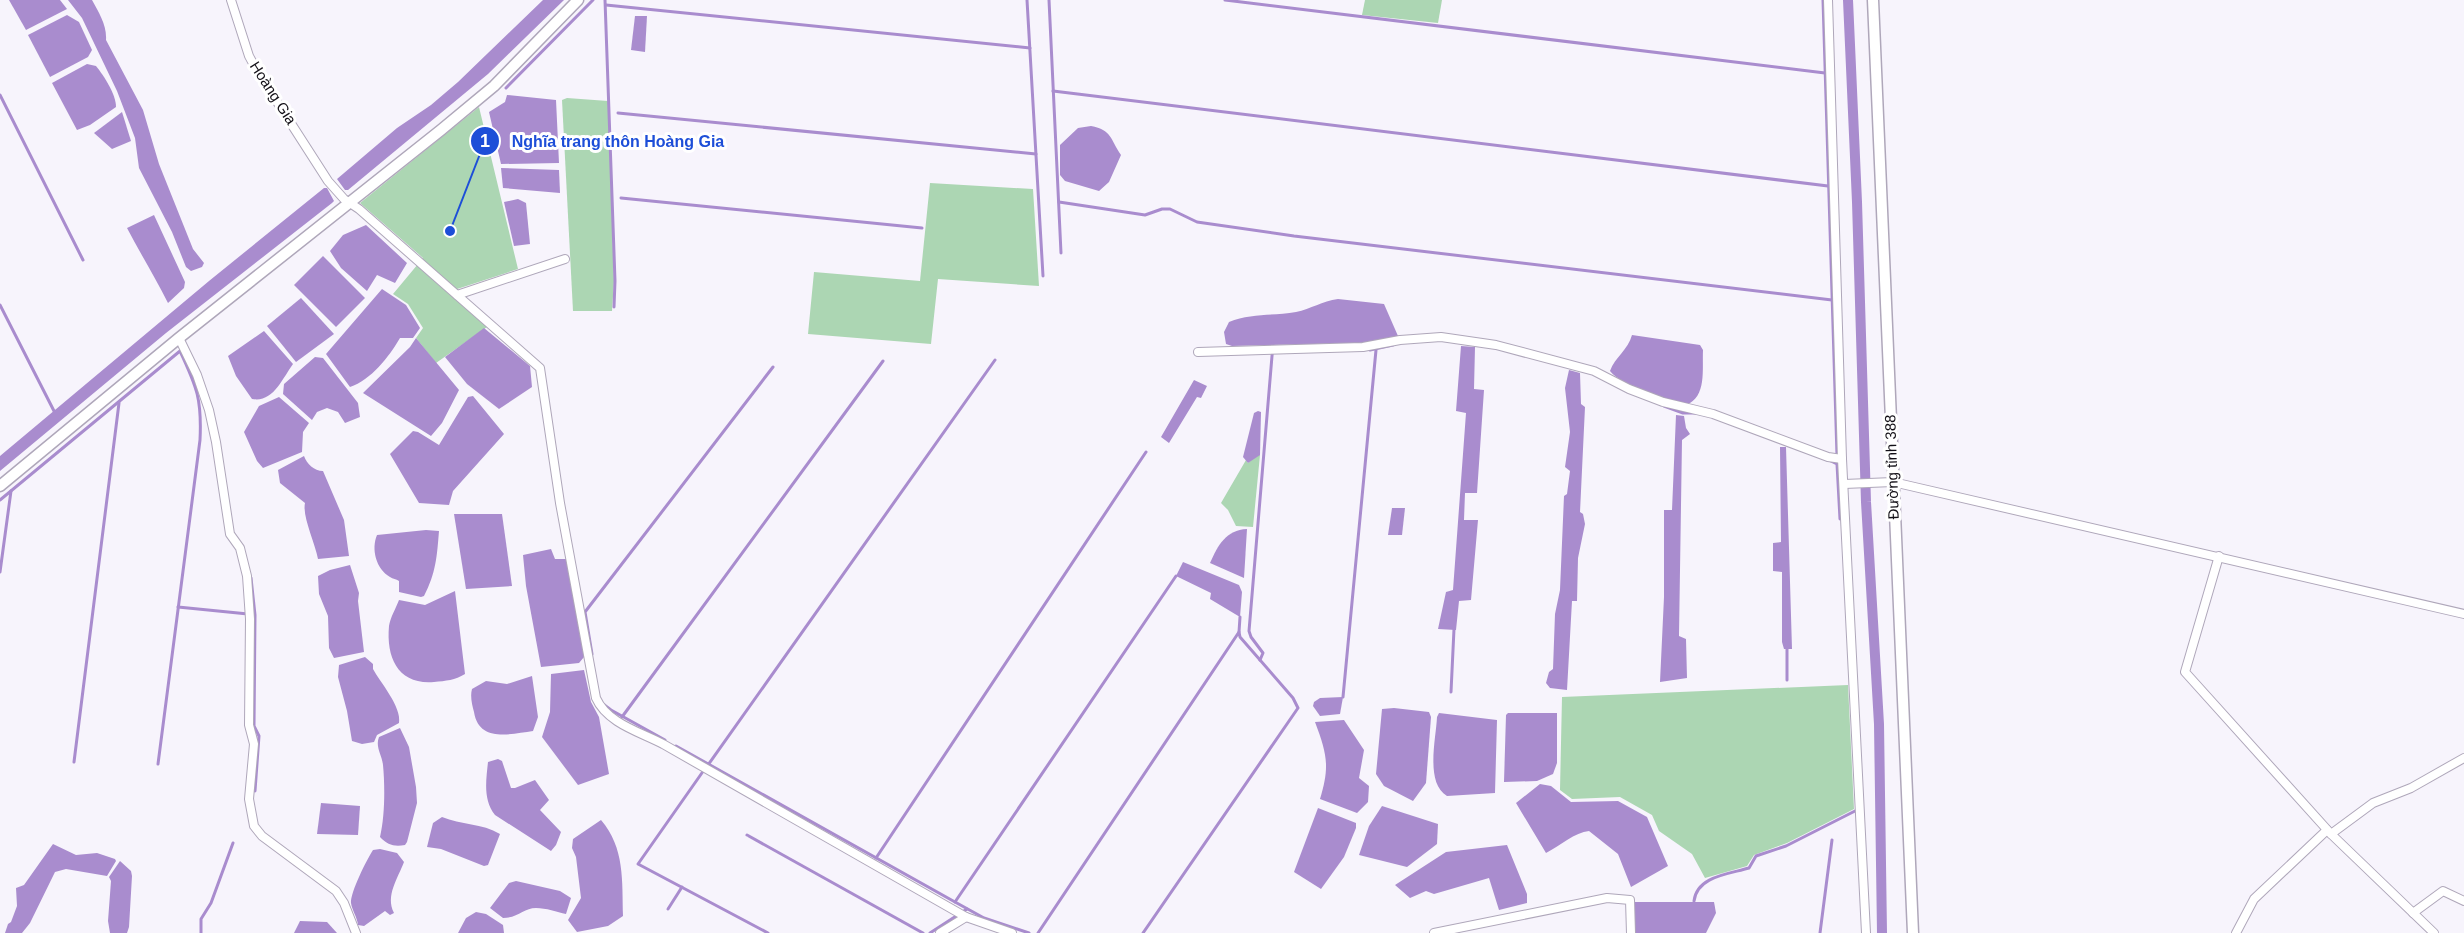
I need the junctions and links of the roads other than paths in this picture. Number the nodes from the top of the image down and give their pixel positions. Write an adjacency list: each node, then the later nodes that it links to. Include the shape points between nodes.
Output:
1 (231, 0): 5 (street, Hoàng Gia, via 256,69 328,180)
2 (578, 0): 5 (main road, via 494,86)
3 (1828, 0): 10 (street)
4 (1873, 0): 11 (main road, Đường tỉnh 388)
5 (347, 201): 7 (street, Hoàng Gia); 8 (main road)
6 (565, 259): 7 (street)
7 (457, 295): 20 (street, Hoàng Gia, via 540,368 560,503 601,709)
8 (179, 338): 13 (main road); 22 (street, via 208,410 230,534 240,548 247,576 249,725 254,744 251,817 262,836 336,891)
9 (1198, 352): 10 (street, via 1363,347 1441,337 1469,340 1594,371 1673,406 1713,414)
10 (1842, 459): 12 (street)
11 (1890, 482): 12 (street); 14 (street); 28 (main road, Đường tỉnh 388)
12 (1846, 484): 27 (street)
13 (0, 486)
14 (2219, 556): 15 (street); 17 (street, via 2186,672)
15 (2464, 614)
16 (2464, 758): 17 (street, via 2411,788 2373,803)
17 (2329, 832): 19 (street); 29 (street, via 2254,899)
18 (2464, 901): 19 (street, via 2443,891)
19 (2413, 914): 21 (street)
20 (966, 916): 23 (street); 24 (street)
21 (2431, 932)
22 (356, 933)
23 (940, 933)
24 (1012, 933)
25 (1434, 933): 26 (street, via 1607,898 1629,900)
26 (1631, 933)
27 (1866, 933)
28 (1913, 933)
29 (2236, 933)

